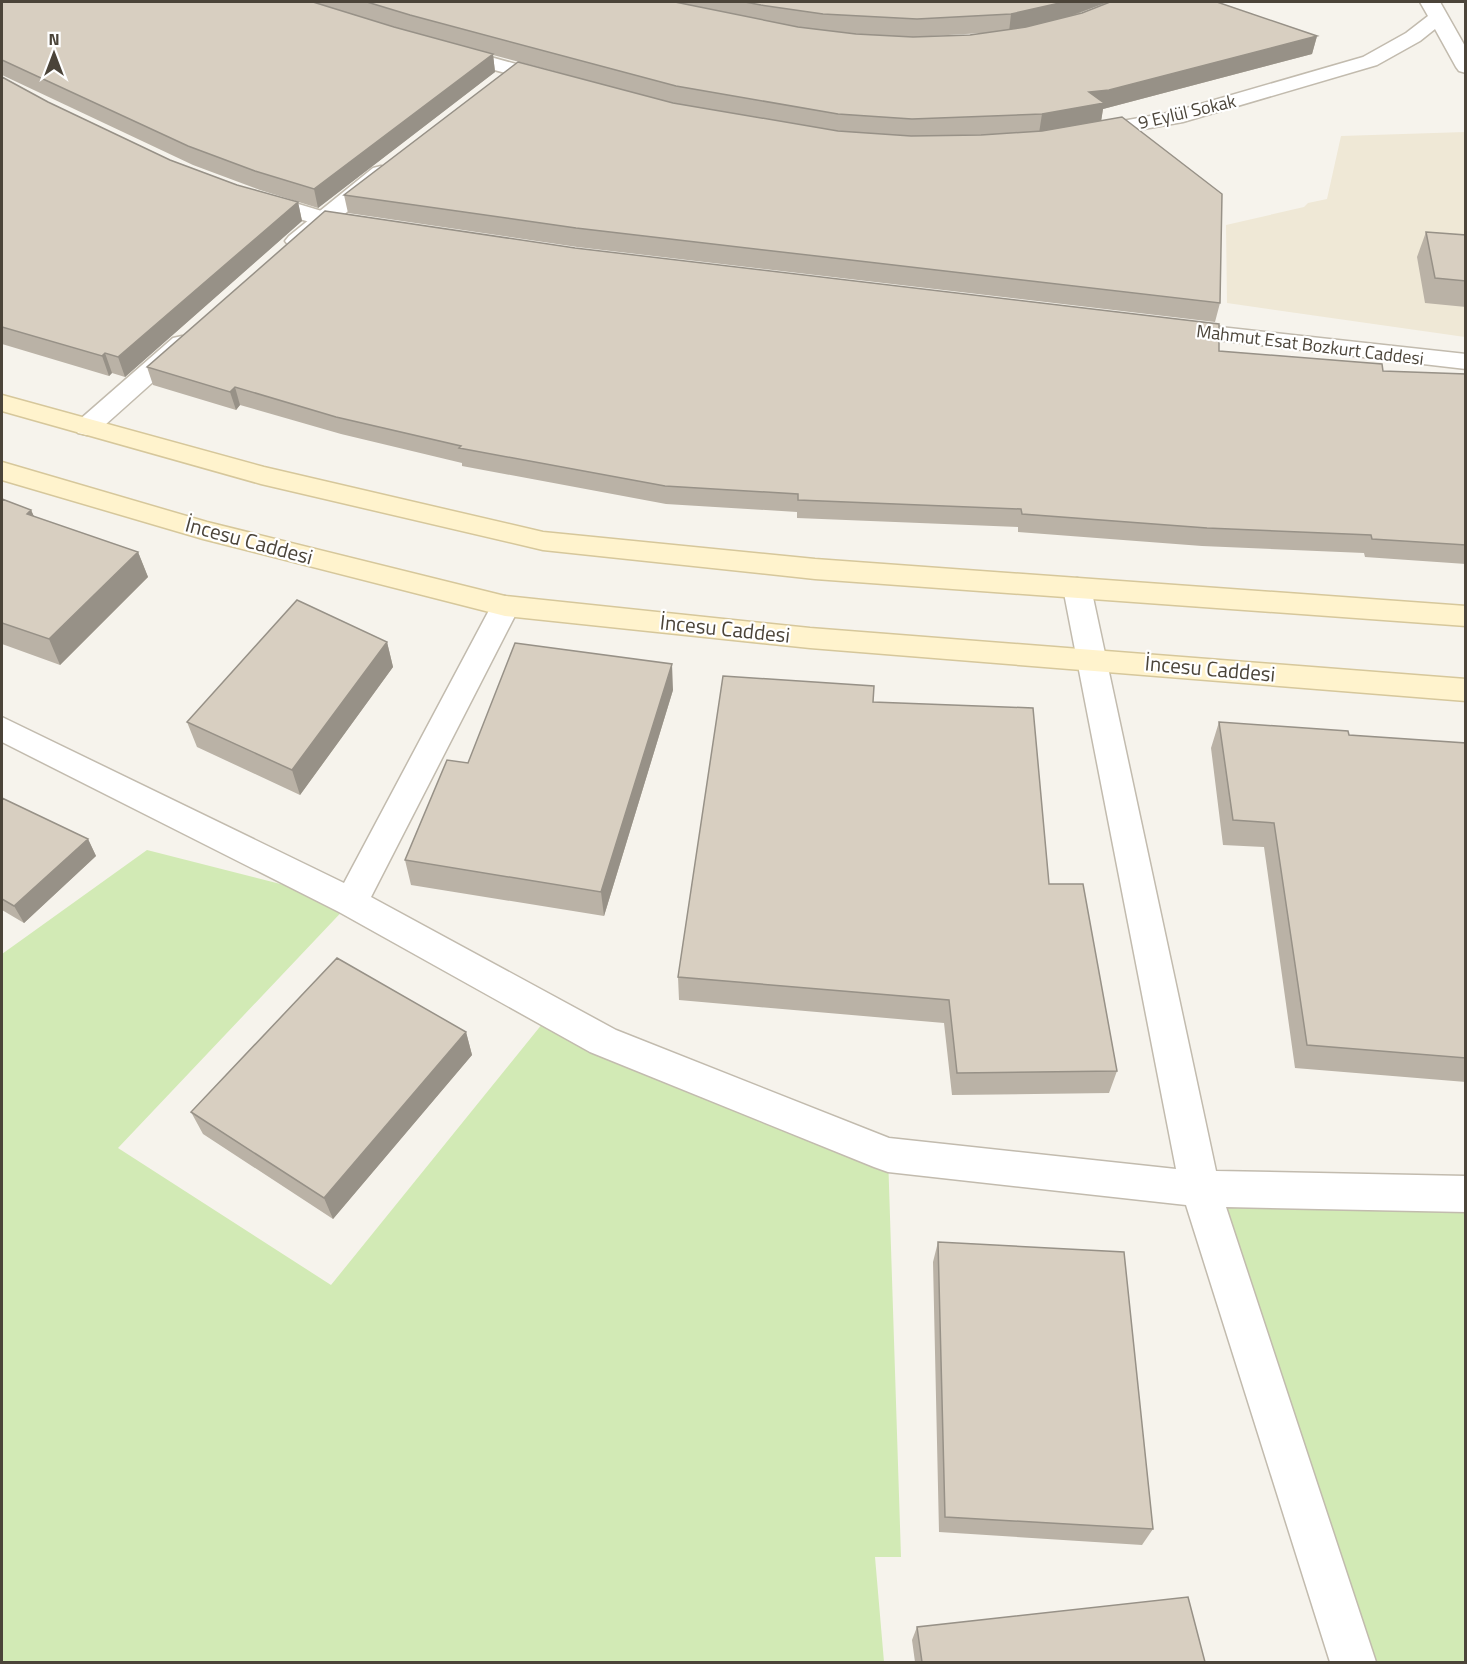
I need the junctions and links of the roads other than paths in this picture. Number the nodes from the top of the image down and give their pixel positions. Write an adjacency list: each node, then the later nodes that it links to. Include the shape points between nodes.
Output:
1 (1435, 9): 3 (street); 7 (street, 9 Eylül Sokak, via 1413,37 1370,61 1176,118)
2 (427, 45): 4 (street)
3 (1466, 67)
4 (514, 70): 5 (street); 6 (street)
5 (496, 84)
6 (568, 85)
7 (1073, 135)
8 (396, 162): 10 (street)
9 (229, 189): 10 (street)
10 (323, 218): 11 (street); 12 (street)
11 (381, 226)
12 (280, 256)
13 (201, 326): 17 (street)
14 (1154, 327): 15 (street, Mahmut Esat Bozkurt Caddesi)
15 (1466, 363)
16 (2, 403): 17 (main road)
17 (87, 427): 19 (main road, via 261,475 543,541 815,569)
18 (2, 471): 20 (main road, İncesu Caddesi, via 203,530)
19 (1077, 588): 21 (main road); 22 (street)
20 (505, 606): 22 (main road, İncesu Caddesi, via 810,638); 25 (street)
21 (1466, 616)
22 (1090, 659): 23 (main road, İncesu Caddesi); 26 (street)
23 (1466, 690)
24 (2, 729): 25 (street)
25 (351, 902): 26 (street, via 603,1041 888,1155)
26 (1200, 1189): 27 (street); 28 (street)
27 (1466, 1194)
28 (1353, 1662)

